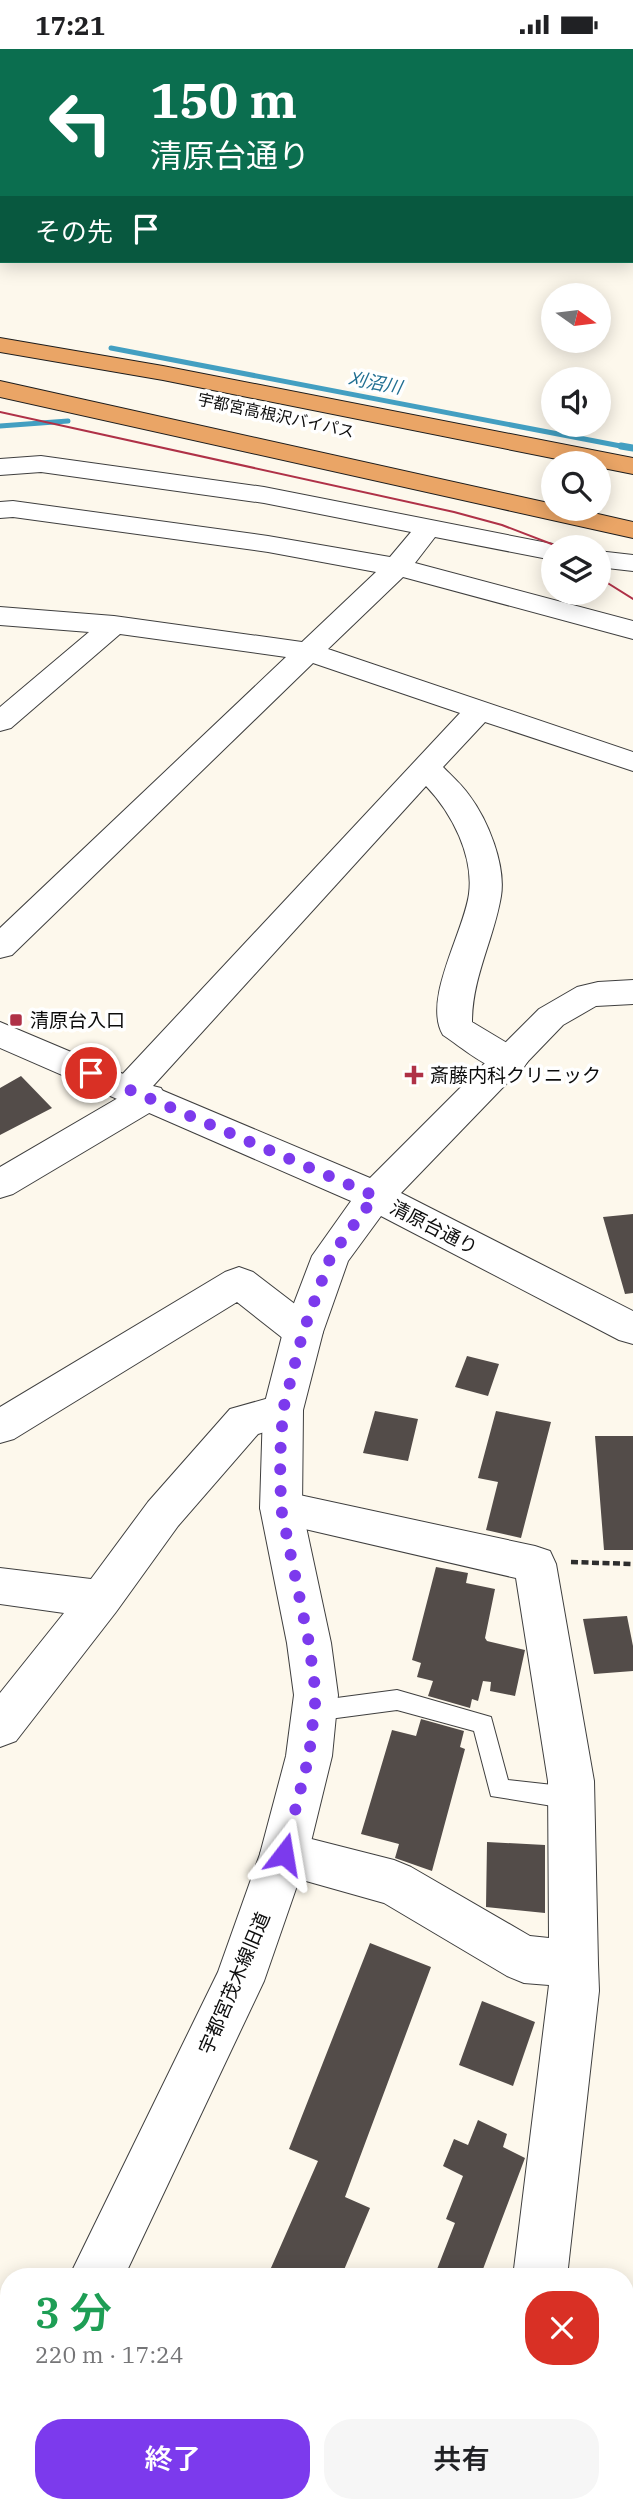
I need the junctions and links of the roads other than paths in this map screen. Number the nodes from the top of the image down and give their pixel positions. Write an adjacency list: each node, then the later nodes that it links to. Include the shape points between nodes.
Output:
1 (0, 345): 6 (highway)
2 (0, 357): 9 (highway, 宇都宮高根沢バイパス)
3 (0, 374): 11 (highway, 宇都宮高根沢バイパス)
4 (0, 389): 18 (highway)
5 (0, 442): 8 (street, via 92,448 102,453)
6 (633, 465)
7 (0, 467): 8 (street, via 41,464)
8 (97, 471): 13 (street)
9 (541, 471)
10 (611, 486): 12 (highway)
11 (541, 488)
12 (633, 490)
13 (264, 495): 17 (street); 19 (street)
14 (611, 503): 15 (highway)
15 (633, 507)
16 (0, 510): 19 (street)
17 (429, 527): 20 (street); 23 (street)
18 (633, 530)
19 (268, 544): 23 (street)
20 (541, 550)
21 (611, 560): 22 (street)
22 (633, 563)
23 (397, 567): 26 (street); 27 (street)
24 (0, 616): 25 (street)
25 (114, 625): 27 (street); 29 (street)
26 (633, 630)
27 (309, 652): 28 (street); 32 (street)
28 (480, 709): 30 (street); 31 (street)
29 (0, 722)
30 (633, 762)
31 (427, 768): 35 (street, via 457,800 475,837 485,873 485,895 454,998 455,1027); 36 (street)
32 (0, 947)
33 (633, 992): 35 (street, 宇都宮茂木線旧道, via 597,992 577,998 551,1017)
34 (0, 1034): 36 (street, 清原台通り)
35 (510, 1061): 38 (street, 宇都宮茂木線旧道)
36 (139, 1093): 37 (street); 38 (street, 清原台通り)
37 (0, 1184)
38 (375, 1196): 39 (street, 清原台通り); 40 (street, 宇都宮茂木線旧道, via 331,1256)
39 (633, 1329)
40 (303, 1332): 41 (street, 宇都宮茂木線旧道); 42 (street, via 239,1282)
41 (283, 1410): 43 (street, 宇都宮茂木線旧道); 45 (street, via 244,1421 163,1514)
42 (0, 1427)
43 (281, 1508): 46 (street, 宇都宮茂木線旧道, via 309,1643); 48 (street, via 536,1564)
44 (0, 1586): 45 (street)
45 (101, 1599): 47 (street)
46 (314, 1711): 48 (lane, via 397,1700 484,1724 499,1789); 49 (street, 宇都宮茂木線旧道, via 309,1756)
47 (0, 1727)
48 (571, 1798): 50 (street)
49 (284, 1854): 50 (street, via 394,1883 524,1959); 51 (street, 宇都宮茂木線旧道, via 239,1981)
50 (574, 1963): 52 (street)
51 (100, 2268)
52 (541, 2268)

